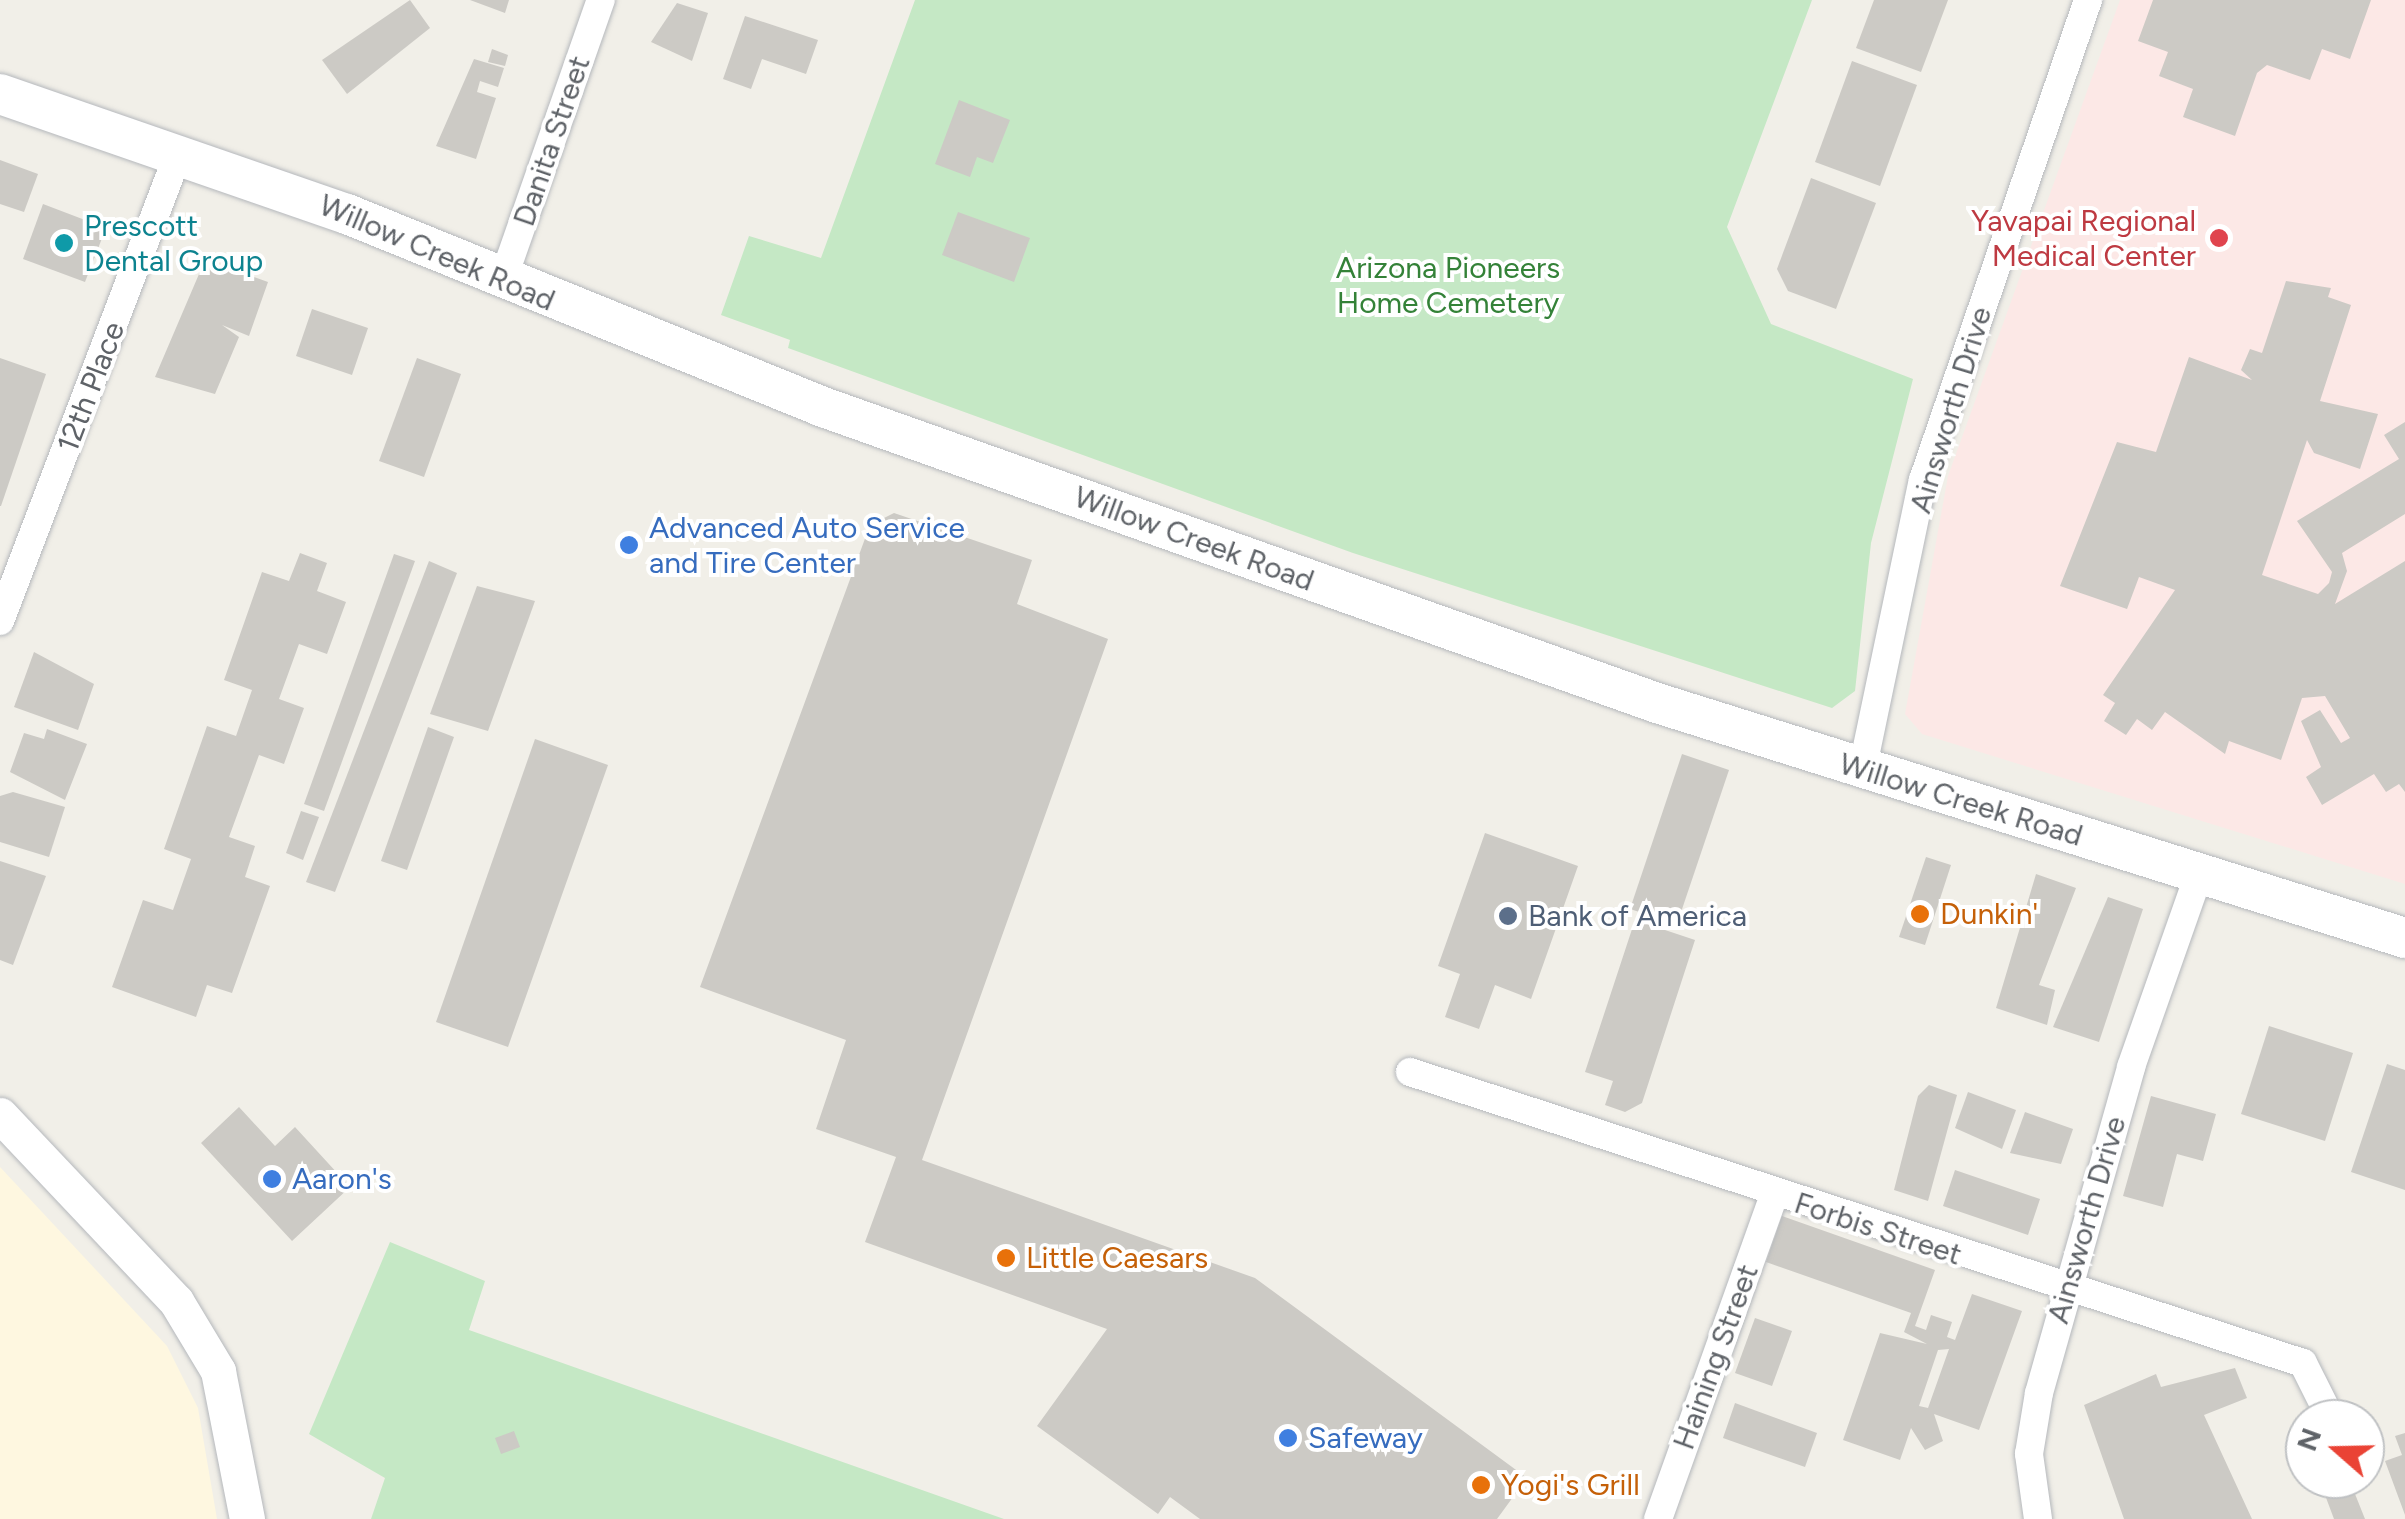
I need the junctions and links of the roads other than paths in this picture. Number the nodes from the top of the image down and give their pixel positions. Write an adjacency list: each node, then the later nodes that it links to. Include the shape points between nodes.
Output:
1 (601, 0): 5 (street, Danita Street)
2 (2088, 0): 7 (street, Ainsworth Drive, via 1923,480)
3 (0, 94): 4 (main road, Willow Creek Road)
4 (178, 152): 5 (main road, Willow Creek Road); 6 (street, 12th Place)
5 (502, 282): 7 (main road, Willow Creek Road, via 823,408)
6 (0, 621)
7 (1862, 771): 8 (main road, Willow Creek Road)
8 (2200, 870): 9 (main road, Willow Creek Road); 13 (street, Ainsworth Drive)
9 (2405, 938)
10 (1410, 1072): 12 (street, Forbis Street)
11 (0, 1115): 15 (street, via 176,1302 218,1371)
12 (1774, 1195): 13 (street, Forbis Street); 16 (street, Haining Street)
13 (2067, 1291): 14 (street, Forbis Street, via 2303,1363); 17 (street, Ainsworth Drive, via 2029,1454)
14 (2321, 1399)
15 (247, 1519)
16 (1658, 1519)
17 (2038, 1519)

